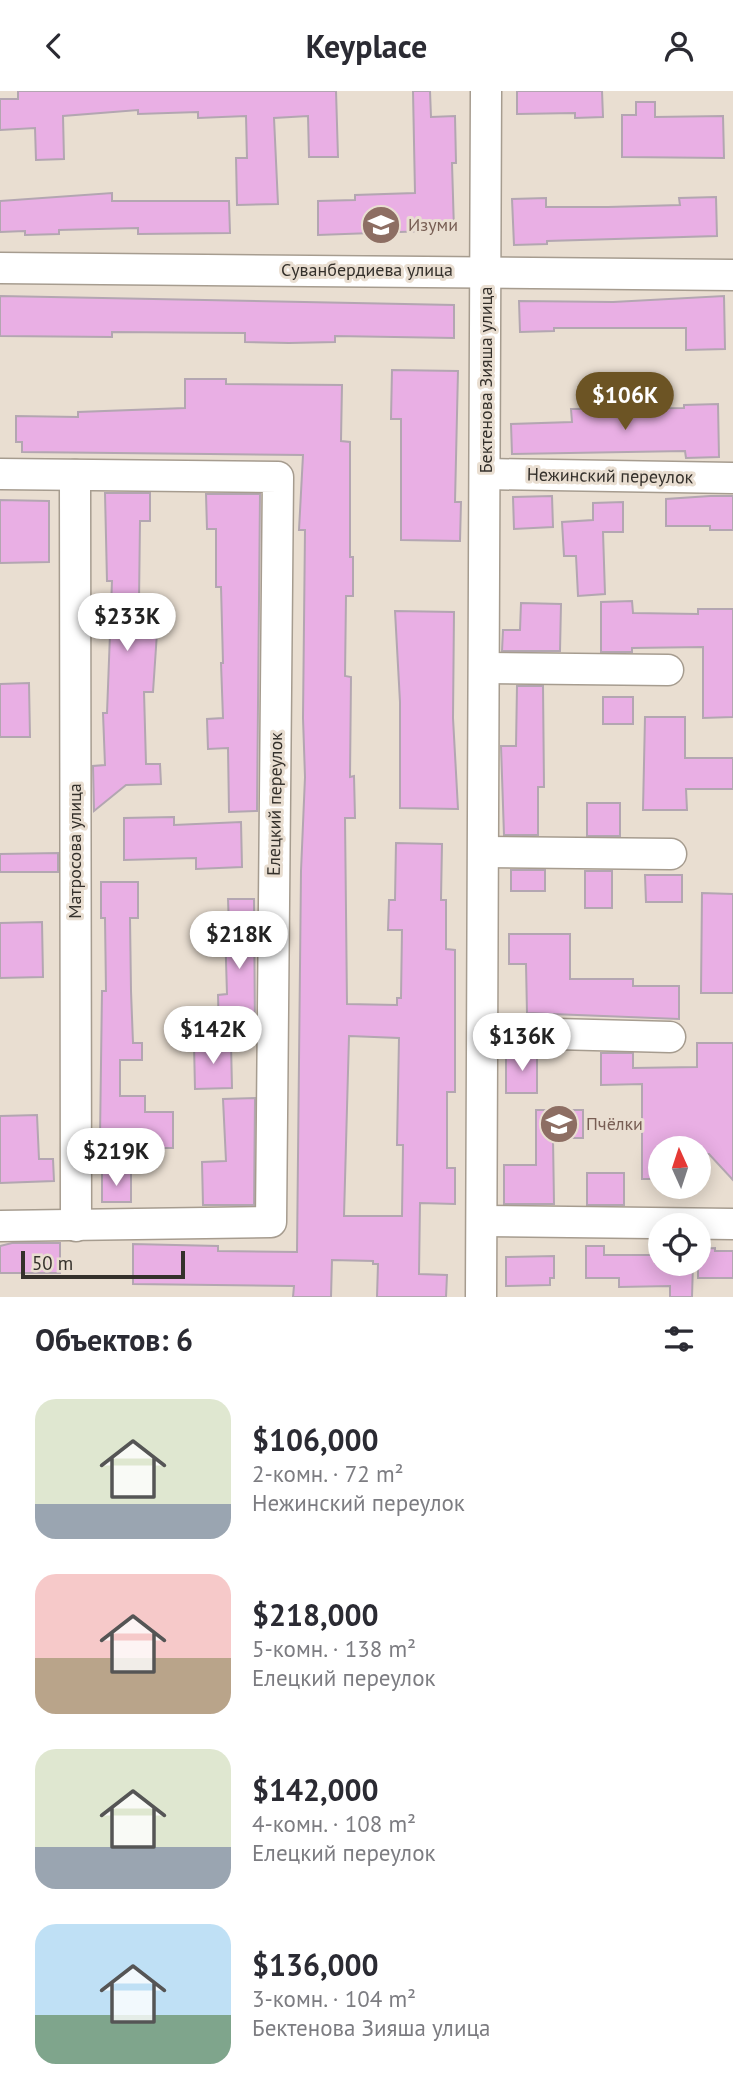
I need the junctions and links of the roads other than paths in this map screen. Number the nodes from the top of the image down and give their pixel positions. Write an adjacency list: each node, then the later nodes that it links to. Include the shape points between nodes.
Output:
1 (486, 91): 3 (street, Бектенова Зияша улица)
2 (0, 268): 3 (street, Суванбердиева улица)
3 (486, 271): 4 (street, Суванбердиева улица); 6 (street, Бектенова Зияша улица)
4 (733, 275)
5 (0, 474): 7 (street, Елецкий переулок)
6 (486, 474): 8 (street, Нежинский переулок); 9 (street, Бектенова Зияша улица)
7 (75, 475): 18 (street, Матросова улица); 18 (street, Елецкий переулок, via 278,477 271,1222)
8 (733, 478)
9 (485, 668): 10 (street); 11 (street, Бектенова Зияша улица)
10 (668, 670)
11 (484, 852): 12 (street); 13 (street, Бектенова Зияша улица)
12 (671, 854)
13 (483, 1031): 14 (street); 15 (street, Бектенова Зияша улица)
14 (670, 1037)
15 (482, 1221): 16 (street); 19 (street, Бектенова Зияша улица)
16 (733, 1224)
17 (0, 1226): 18 (street, Елецкий переулок)
18 (76, 1226)
19 (481, 1297)

